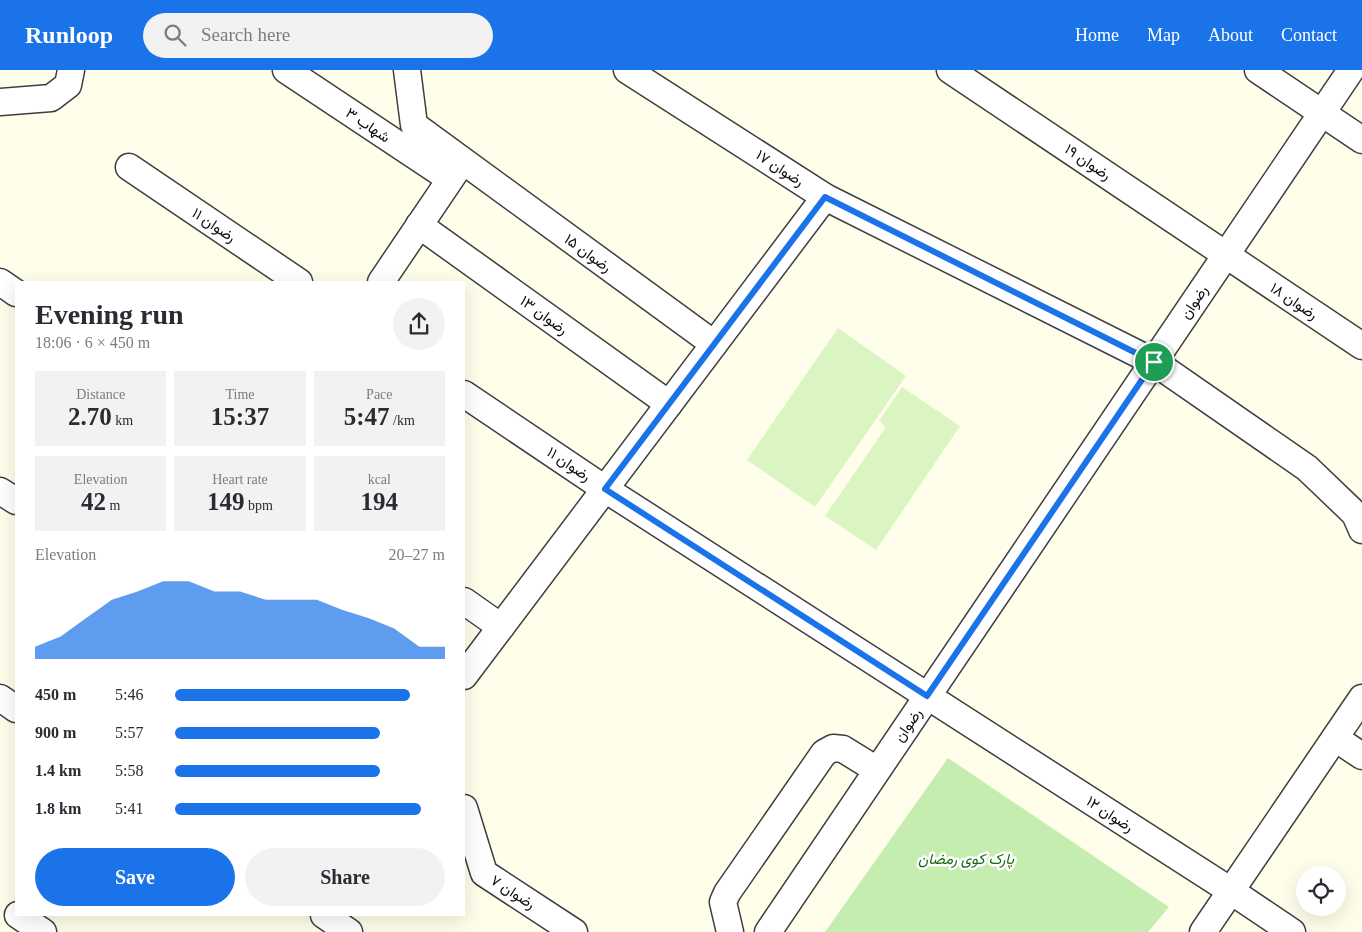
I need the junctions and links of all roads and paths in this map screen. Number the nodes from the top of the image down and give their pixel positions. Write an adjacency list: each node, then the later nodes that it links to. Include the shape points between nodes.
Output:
1 (286, 70): 12 (street, شهاب ۳)
2 (407, 70): 12 (street, via 414,125)
3 (626, 70): 13 (street, رضوان ۱۷)
4 (950, 70): 15 (street, رضوان ۱۹)
5 (1258, 70): 9 (street)
6 (1351, 70): 9 (street, رضوان)
7 (69, 78): 8 (street, via 51,98)
8 (0, 102)
9 (1322, 113): 10 (street); 15 (street, رضوان)
10 (1362, 140)
11 (129, 167): 16 (street, رضوان ۱۱)
12 (456, 170): 14 (street); 20 (street, رضوان ۱۵)
13 (825, 197): 20 (street); 22 (street, رضوان ۱۷)
14 (419, 225): 17 (street); 24 (street, رضوان ۱۳)
15 (1226, 255): 21 (street, رضوان ۱۸); 22 (street, رضوان)
16 (298, 281)
17 (382, 281)
18 (0, 282): 19 (street)
19 (15, 292)
20 (714, 344): 24 (street)
21 (1362, 346)
22 (1154, 362): 28 (street, رضوان ۱۷, via 1307,468 1355,514); 32 (street, رضوان)
23 (465, 395): 25 (street, رضوان ۱۱)
24 (669, 404): 25 (street)
25 (605, 489): 30 (street); 32 (street, رضوان ۱۱)
26 (0, 490): 27 (street)
27 (15, 500)
28 (1362, 530)
29 (465, 602): 30 (street)
30 (501, 627): 31 (street)
31 (465, 675)
32 (927, 696): 38 (street, رضوان); 40 (street, رضوان ۱۲)
33 (0, 698): 35 (street)
34 (1362, 698): 36 (street)
35 (15, 708)
36 (1335, 738): 37 (street); 40 (street)
37 (1362, 756)
38 (877, 770): 48 (street, via 843,749 833,748 824,753 727,893 724,902); 49 (street, رضوان)
39 (465, 811): 47 (street, رضوان ۷, via 484,872)
40 (1231, 891): 50 (street); 51 (street, رضوان ۱۲)
41 (0, 903): 42 (street)
42 (15, 913)
43 (20, 916): 45 (street)
44 (325, 916): 46 (street)
45 (43, 932)
46 (349, 932)
47 (574, 932)
48 (730, 932)
49 (768, 932)
50 (1203, 932)
51 (1292, 932)

